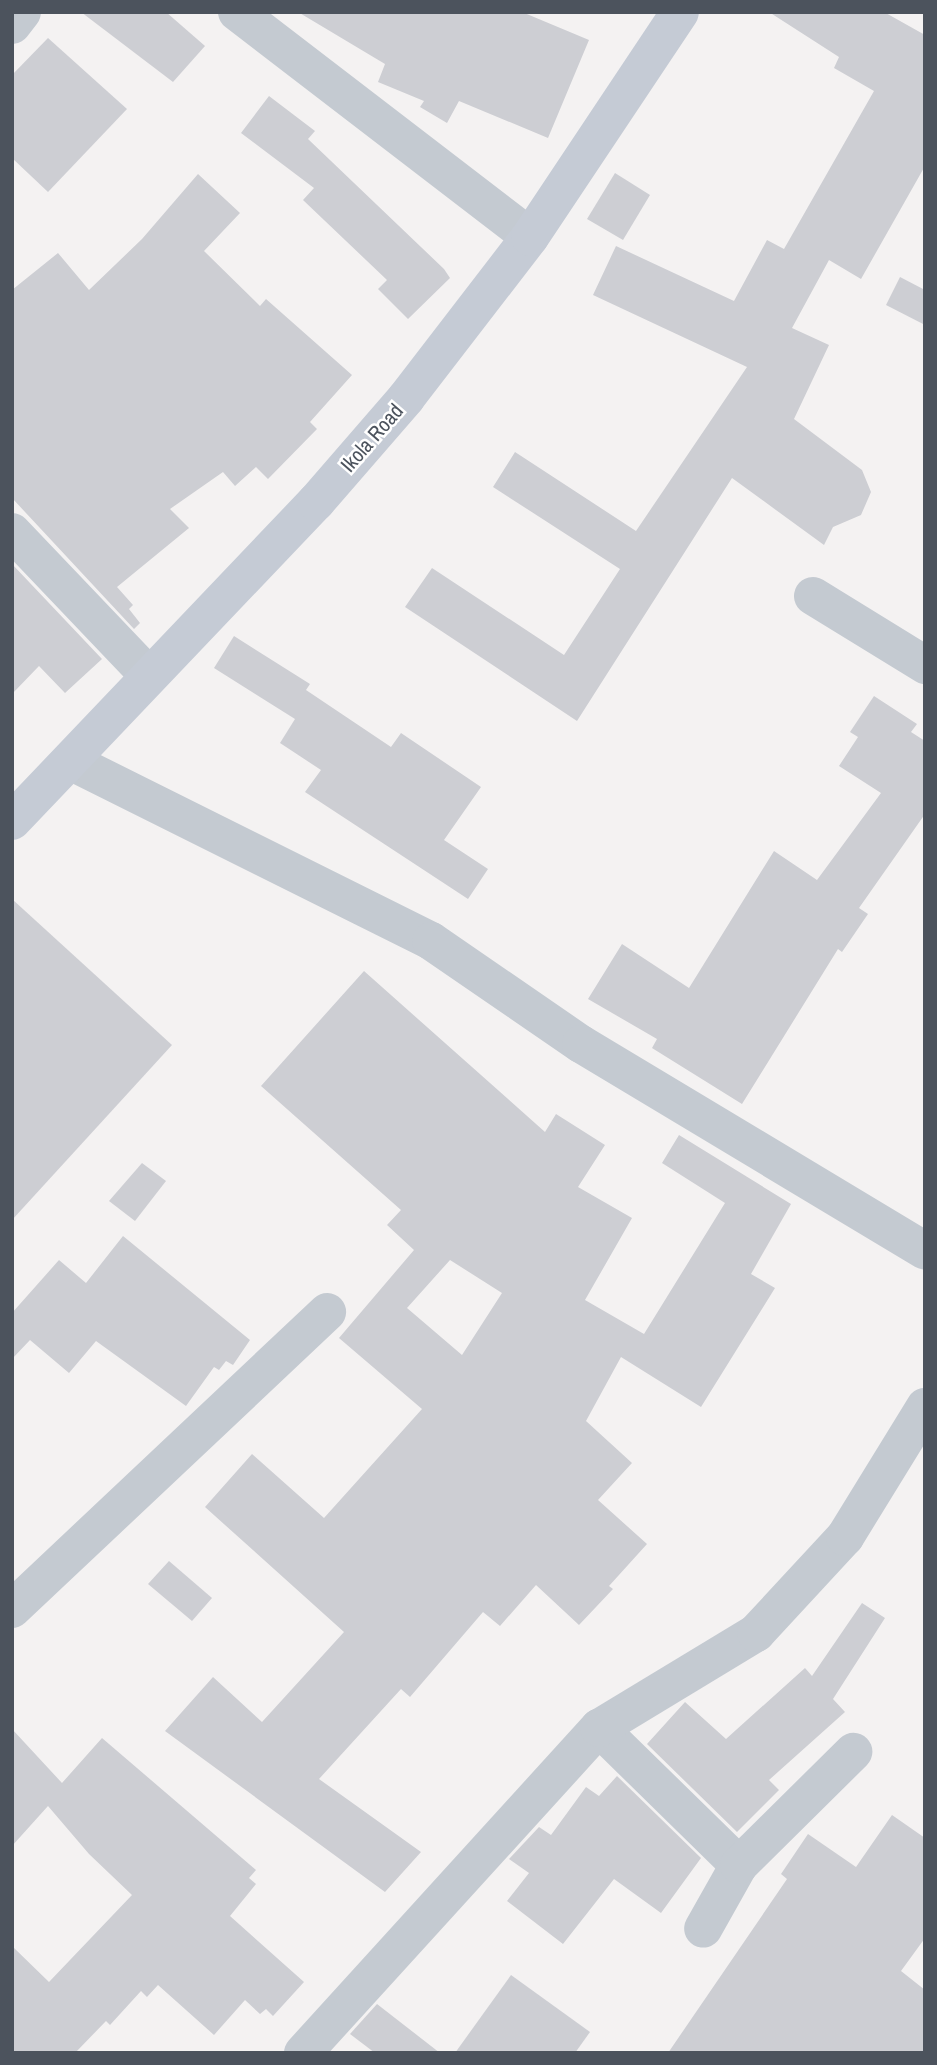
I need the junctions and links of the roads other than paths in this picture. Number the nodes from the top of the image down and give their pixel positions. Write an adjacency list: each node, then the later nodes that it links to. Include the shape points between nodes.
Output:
1 (22, 12): 5 (street)
2 (237, 12): 4 (street)
3 (680, 12): 6 (street, Ikola Road)
4 (280, 24): 6 (street)
5 (12, 25)
6 (530, 237): 10 (street, Ikola Road, via 406,398 316,502)
7 (12, 533): 10 (street)
8 (813, 596): 9 (street)
9 (925, 664)
10 (148, 675): 11 (street, Ikola Road)
11 (70, 761): 12 (street, Ikola Road); 13 (street, via 431,941 581,1044)
12 (12, 821)
13 (925, 1251)
14 (327, 1312): 16 (street)
15 (925, 1407): 17 (street, via 845,1537 756,1633)
16 (12, 1609)
17 (599, 1728): 19 (street); 21 (street)
18 (853, 1752): 19 (street)
19 (739, 1865): 20 (street)
20 (703, 1929)
21 (303, 2053)

